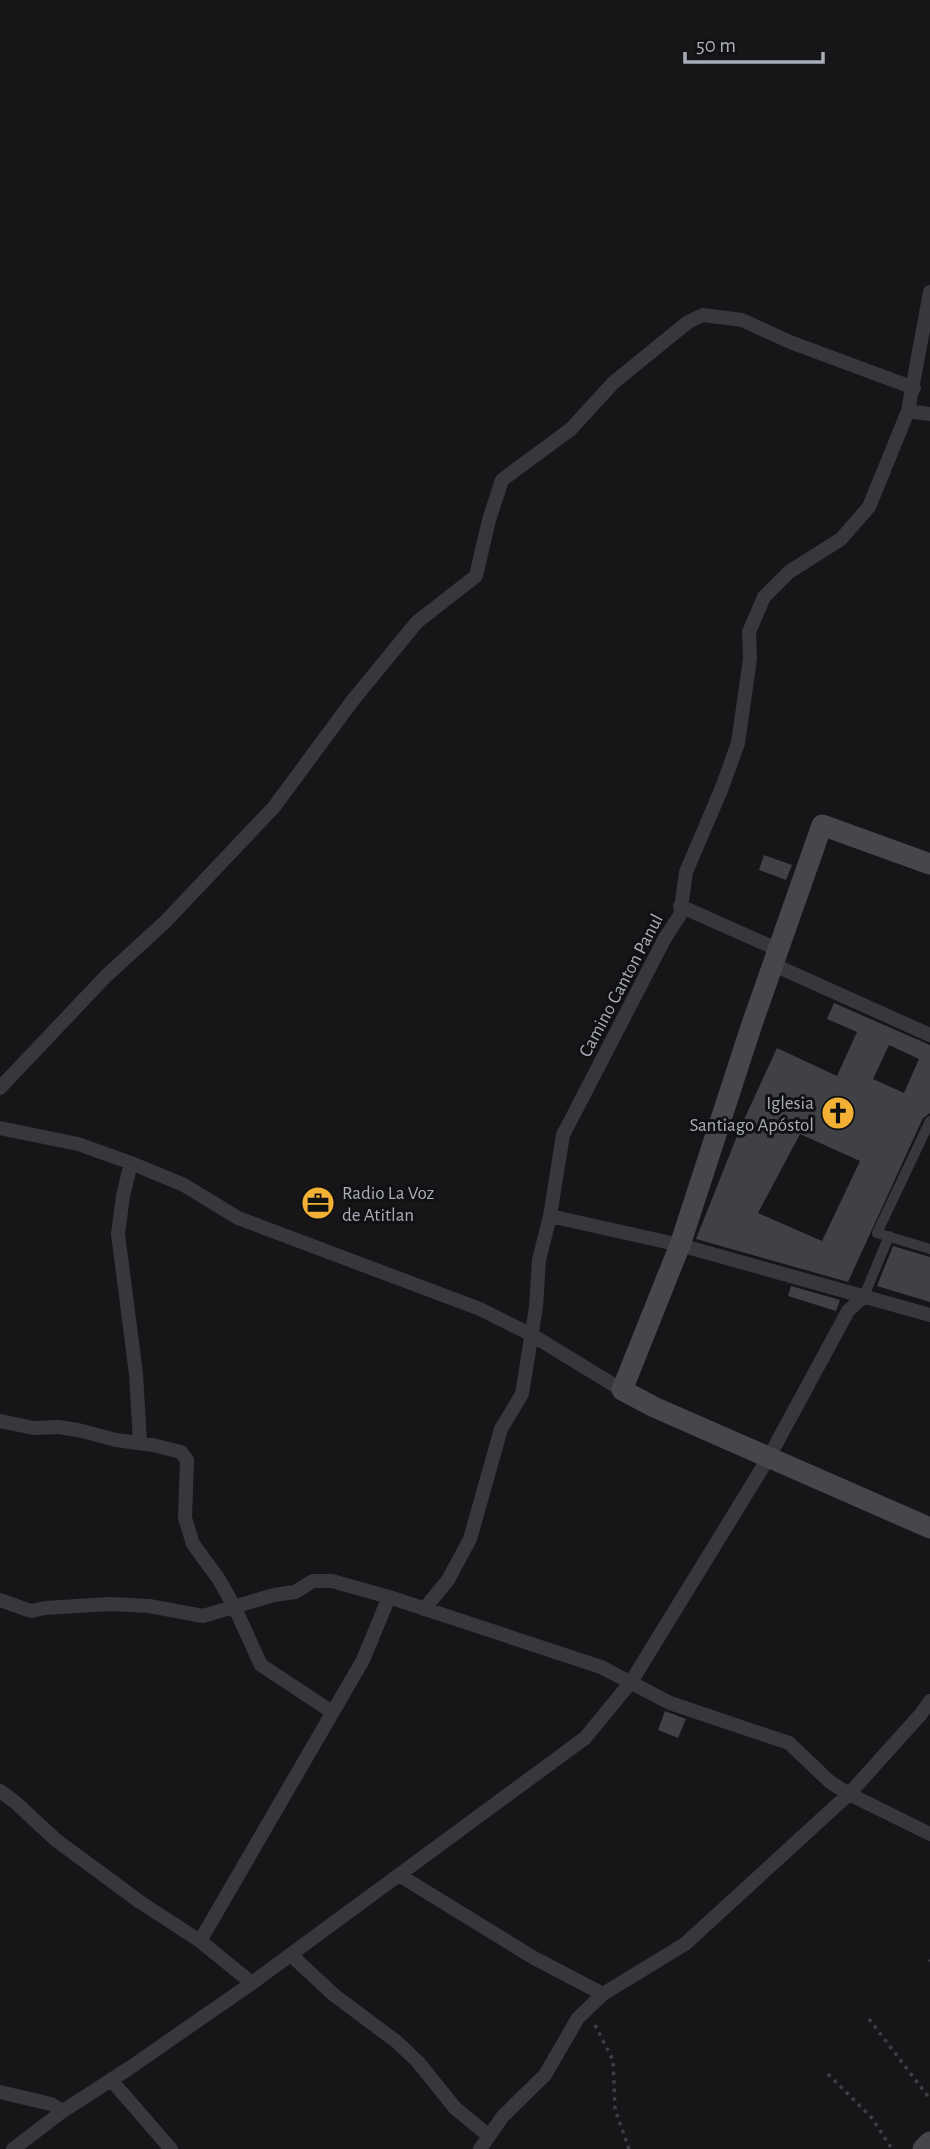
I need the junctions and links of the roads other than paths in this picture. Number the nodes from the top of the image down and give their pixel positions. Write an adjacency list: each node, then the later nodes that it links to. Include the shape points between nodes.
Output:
1 (930, 292): 2 (street, Camino Canton Panul)
2 (914, 388): 3 (street, Camino Canton Panul); 9 (street, via 742,320 703,315 688,322 613,383 571,429 502,480 476,576 416,622 274,807)
3 (908, 411): 4 (street); 6 (street, Camino Canton Panul, via 869,507 841,539 789,572 764,597 749,632 750,659 738,743 686,872)
4 (930, 414)
5 (930, 864): 7 (main road, via 822,825)
6 (680, 906): 7 (street); 13 (street, Camino Canton Panul, via 680,915 563,1135)
7 (776, 958): 8 (street); 15 (main road)
8 (930, 1035)
9 (0, 1088)
10 (930, 1121): 14 (street, via 877,1233)
11 (0, 1128): 12 (street, via 78,1144)
12 (131, 1163): 19 (street, via 184,1185 238,1218 481,1308); 22 (street, via 118,1234)
13 (550, 1216): 15 (street); 19 (street, Camino Canton Panul, via 539,1260)
14 (889, 1236): 16 (street); 17 (street)
15 (680, 1245): 17 (street); 20 (main road)
16 (930, 1249)
17 (864, 1296): 18 (street); 23 (street, via 848,1311)
18 (930, 1315)
19 (532, 1335): 20 (street); 28 (street, Camino Canton Panul, via 522,1394 501,1429 470,1539 448,1580)
20 (622, 1390): 23 (main road)
21 (0, 1421): 22 (street)
22 (140, 1443): 27 (street, via 181,1452 187,1460 185,1518 193,1545)
23 (769, 1457): 24 (main road); 29 (street)
24 (930, 1528)
25 (389, 1597): 27 (street, via 332,1581 313,1581 295,1592); 28 (street); 31 (street, via 363,1660)
26 (0, 1600): 27 (street, via 31,1611 110,1604 203,1616)
27 (234, 1606): 31 (street, via 261,1665)
28 (424, 1609): 29 (street, via 601,1667)
29 (631, 1682): 33 (street, via 670,1703 789,1742); 35 (street, via 585,1738)
30 (930, 1701): 33 (street)
31 (332, 1712): 36 (street)
32 (0, 1791): 36 (street, via 129,1895)
33 (849, 1794): 34 (street); 39 (street, via 685,1944)
34 (930, 1834)
35 (399, 1875): 37 (street); 39 (street, via 534,1958)
36 (200, 1941): 38 (street)
37 (290, 1955): 38 (street); 43 (street, via 397,2042 455,2108)
38 (252, 1983): 40 (street)
39 (603, 1994): 43 (street, via 578,2018 545,2075)
40 (111, 2080): 42 (street); 46 (street)
41 (0, 2092): 42 (street)
42 (63, 2111): 45 (street)
43 (489, 2136): 47 (street)
44 (930, 2142): 48 (main road)
45 (13, 2149)
46 (171, 2149)
47 (480, 2149)
48 (923, 2149)

